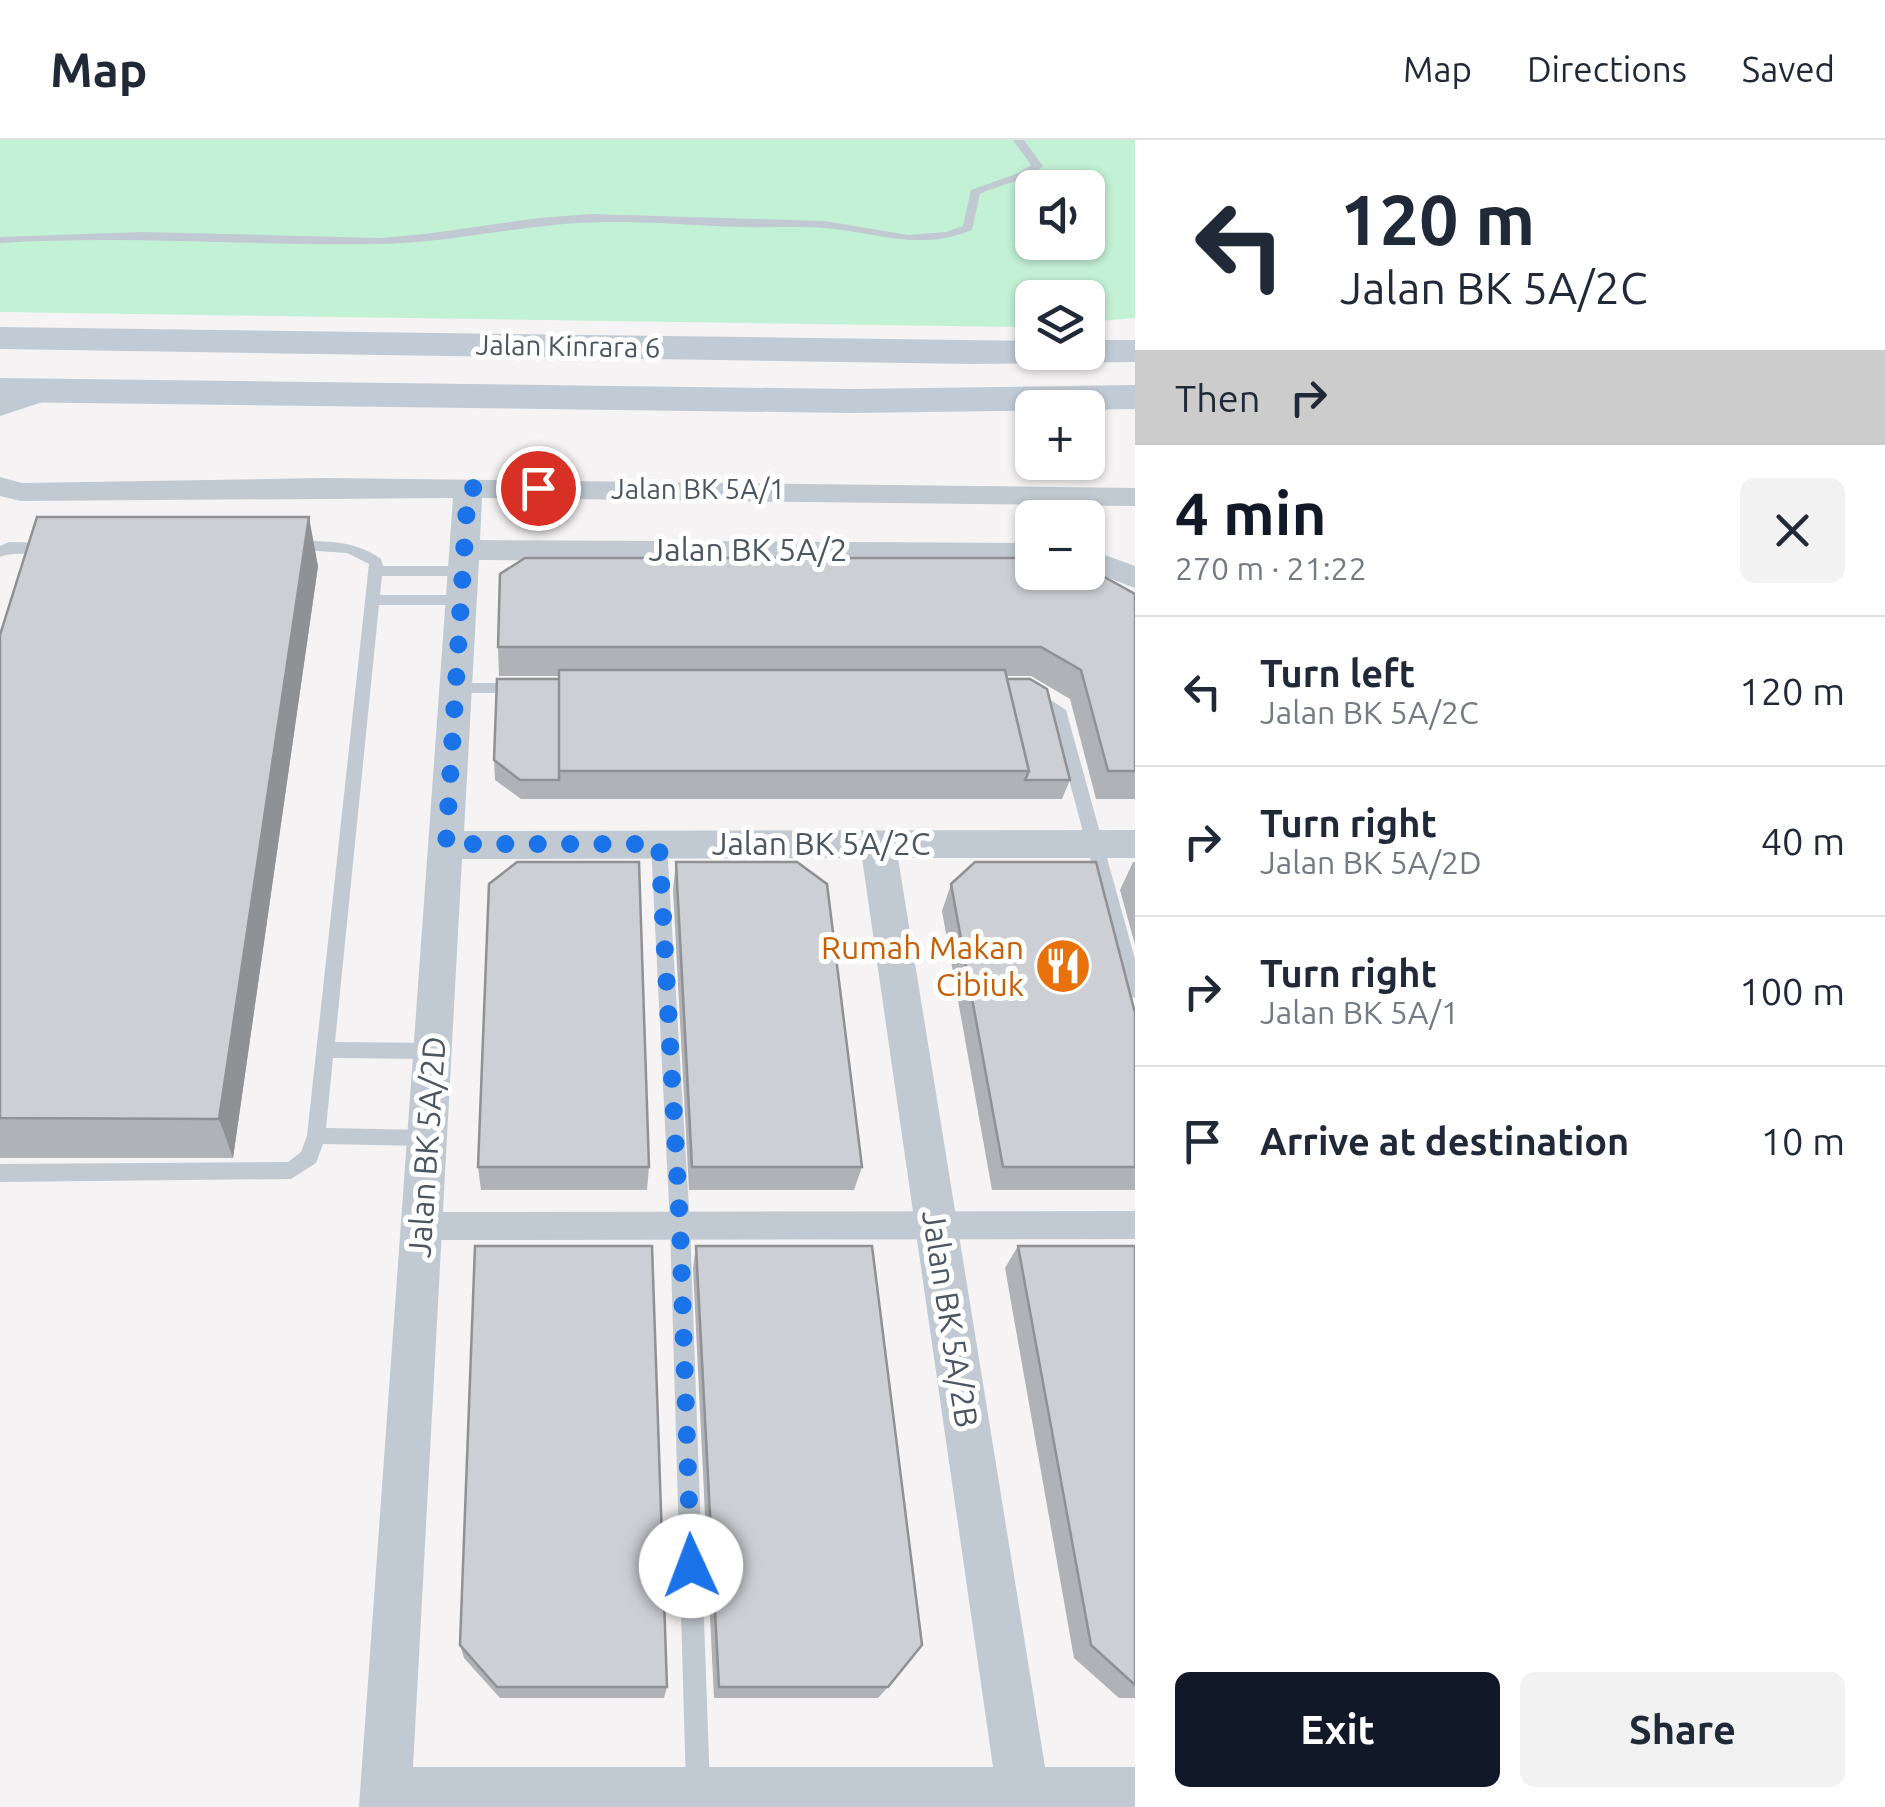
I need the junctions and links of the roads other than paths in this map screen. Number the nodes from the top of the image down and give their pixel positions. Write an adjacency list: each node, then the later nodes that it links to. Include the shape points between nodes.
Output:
1 (1018, 140): 2 (lane, via 1037,166 974,192 968,228 936,238 822,224 620,218 526,222 408,240)
2 (0, 240)
3 (0, 338): 4 (main road, Jalan Kinrara 6)
4 (1135, 351)
5 (0, 390): 6 (main road, Jalan Kinrara 6)
6 (48, 391): 7 (main road, Jalan Kinrara 6); 8 (street)
7 (1135, 397)
8 (0, 408)
9 (468, 488): 10 (street, Jalan BK 5A/1); 11 (street, Jalan BK 5A/1); 18 (street, Jalan BK 5A/2D)
10 (7, 492)
11 (1135, 497)
12 (273, 546): 17 (lane, via 344,546 366,553)
13 (61, 548): 14 (lane)
14 (0, 552)
15 (1015, 554): 18 (street, Jalan BK 5A/2)
16 (1105, 566): 19 (street)
17 (376, 571): 18 (lane); 20 (lane)
18 (463, 574): 20 (lane); 22 (street, Jalan BK 5A/2D)
19 (1135, 578)
20 (373, 600): 30 (lane)
21 (1025, 687): 27 (lane, via 1058,710)
22 (454, 688): 23 (lane); 24 (street, Jalan BK 5A/2D)
23 (533, 688)
24 (446, 844): 25 (street, Jalan BK 5A/2C); 31 (street, Jalan BK 5A/2D)
25 (659, 844): 26 (street, Jalan BK 5A/2C); 37 (lane)
26 (878, 844): 27 (street, Jalan BK 5A/2C); 38 (street, Jalan BK 5A/2B)
27 (1096, 844): 28 (street, Jalan BK 5A/2C); 29 (lane)
28 (1135, 844)
29 (1135, 990)
30 (325, 1050): 31 (lane); 32 (lane)
31 (432, 1052): 33 (street, Jalan BK 5A/2D)
32 (316, 1136): 33 (lane); 36 (lane, via 309,1157 292,1170)
33 (427, 1138): 40 (street, Jalan BK 5A/2D)
34 (100, 1157): 36 (lane)
35 (0, 1173): 36 (lane)
36 (117, 1173)
37 (680, 1225): 38 (street); 40 (street); 41 (lane)
38 (936, 1225): 39 (street); 42 (street, Jalan BK 5A/2B)
39 (1135, 1225)
40 (422, 1226): 44 (street, Jalan BK 5A/2D)
41 (698, 1794): 42 (street); 44 (street)
42 (1023, 1794): 43 (street)
43 (1135, 1794)
44 (386, 1800)

